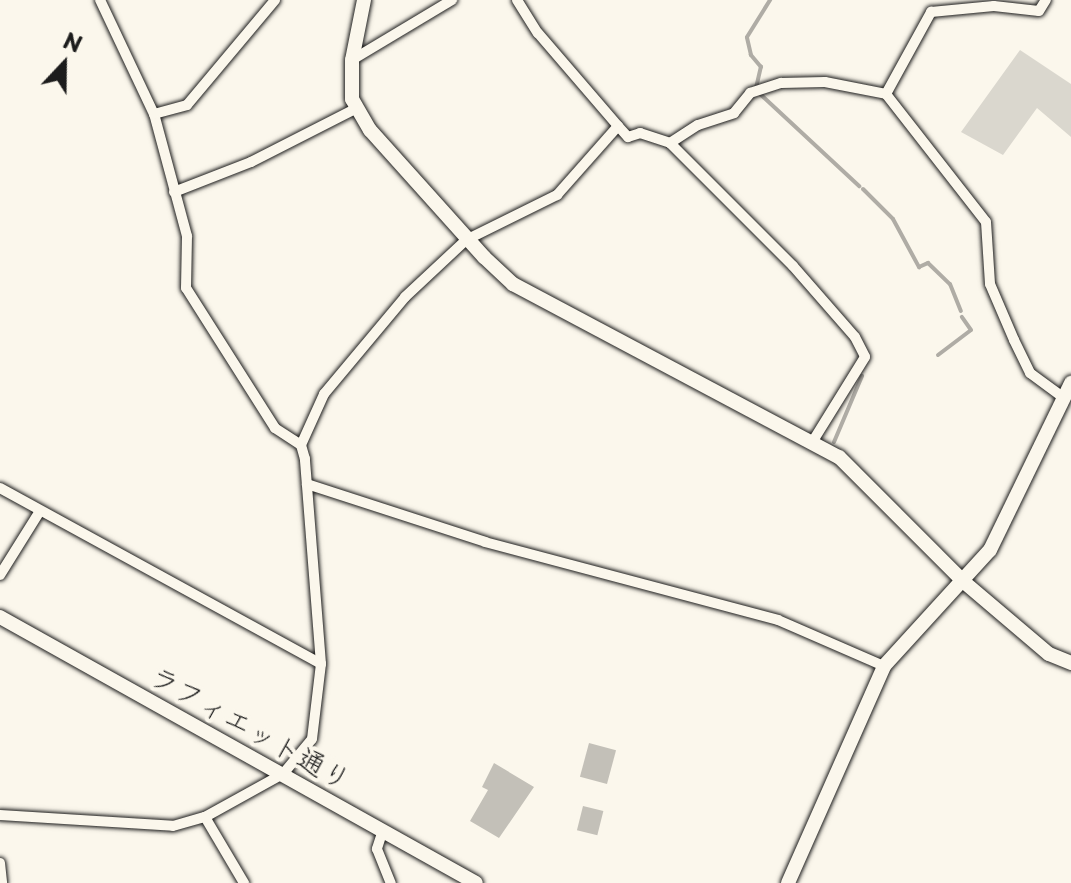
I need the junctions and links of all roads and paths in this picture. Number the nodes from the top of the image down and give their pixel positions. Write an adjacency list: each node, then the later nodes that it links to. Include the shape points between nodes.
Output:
1 (100, 0): 10 (street)
2 (275, 0): 10 (street, via 187,105)
3 (364, 0): 7 (street)
4 (452, 0): 7 (street)
5 (517, 0): 11 (street, via 538,33)
6 (1046, 0): 8 (street, via 1039,11 994,6 931,12)
7 (352, 60): 9 (street)
8 (886, 94): 12 (street, via 825,82 781,83 750,93 734,113 698,125); 16 (street, via 986,222 990,284 1014,340 1030,373)
9 (357, 108): 13 (street, via 251,162); 14 (street)
10 (154, 114): 13 (street)
11 (618, 126): 12 (street, via 628,137 640,133); 14 (street, via 557,195)
12 (670, 143): 17 (street, via 793,266 855,337 865,357)
13 (174, 192): 18 (street, via 187,236 186,288 275,428)
14 (466, 240): 17 (street, via 513,284); 18 (street, via 359,349 324,394)
15 (1071, 383): 16 (street)
16 (1064, 398): 23 (street, via 990,550)
17 (813, 441): 23 (street, via 839,457)
18 (301, 445): 19 (street)
19 (307, 484): 26 (street); 27 (street, via 485,542 778,620)
20 (0, 488): 21 (street)
21 (40, 511): 22 (street); 26 (street)
22 (0, 575)
23 (964, 582): 25 (street, via 1049,654); 27 (street)
24 (0, 617): 28 (street, ラフィエット通り)
25 (1071, 663)
26 (321, 664): 28 (street, via 312,739)
27 (884, 666): 37 (street)
28 (283, 774): 30 (street); 31 (street, ラフィエット通り)
29 (0, 815): 30 (street, via 173,826)
30 (205, 817): 34 (street)
31 (383, 830): 35 (street, via 377,849); 36 (street, ラフィエット通り)
32 (0, 863): 33 (street)
33 (2, 883)
34 (244, 883)
35 (391, 883)
36 (476, 883)
37 (788, 883)

